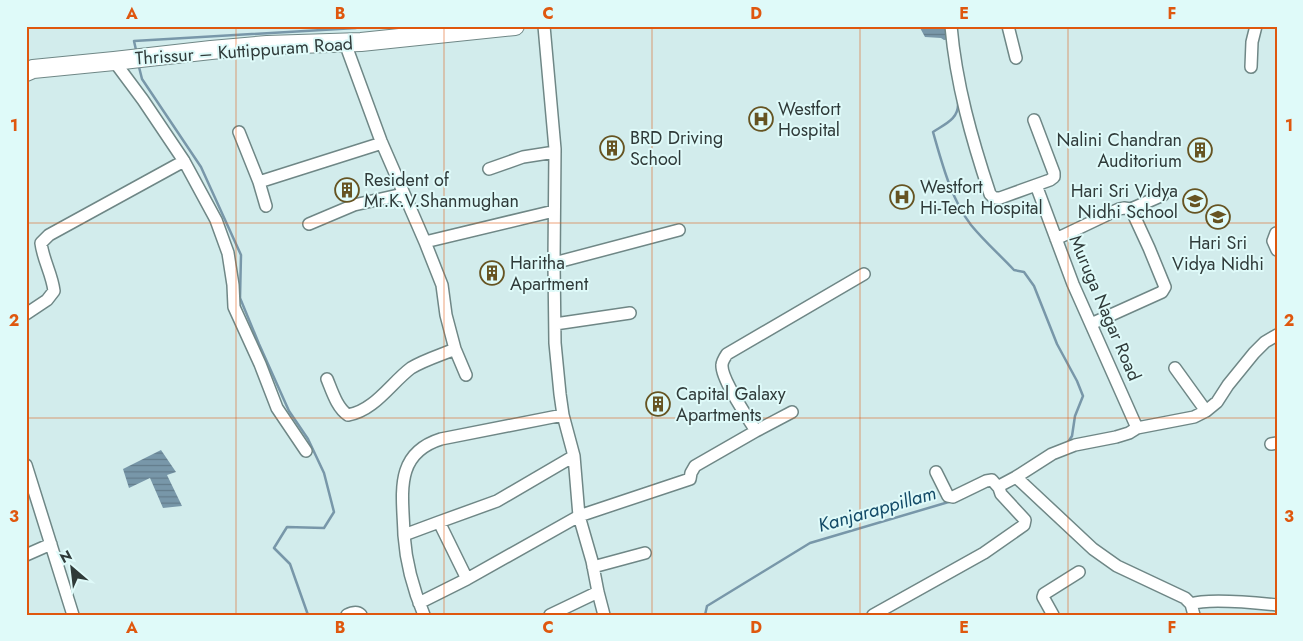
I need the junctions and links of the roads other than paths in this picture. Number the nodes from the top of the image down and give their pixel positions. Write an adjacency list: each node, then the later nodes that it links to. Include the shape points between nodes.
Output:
1 (515, 26): 6 (main road, Thrissur – Kuttippuram Road)
2 (544, 26): 14 (street)
3 (952, 26): 18 (street, via 954,54 968,116 990,194 1000,198)
4 (1008, 26): 7 (street)
5 (1256, 26): 9 (street)
6 (345, 43): 8 (main road, Thrissur – Kuttippuram Road, via 267,45); 13 (street)
7 (1016, 58)
8 (114, 62): 10 (main road, Thrissur – Kuttippuram Road); 15 (street)
9 (1251, 67)
10 (28, 70)
11 (1034, 120): 18 (street, via 1054,172 1050,180)
12 (239, 132): 17 (street)
13 (382, 143): 17 (street); 19 (street)
14 (555, 152): 16 (street, via 524,157); 23 (street)
15 (184, 161): 33 (street, via 49,235 42,243 42,254 54,291 47,300); 46 (street, via 216,220 228,253 234,307 277,408)
16 (489, 169)
17 (259, 182): 21 (street)
18 (1036, 185): 27 (street, Muruga Nagar Road)
19 (403, 194): 24 (street, via 354,206); 28 (street)
20 (1163, 195): 22 (street)
21 (266, 206)
22 (1130, 209): 27 (street, via 1119,210); 35 (street, via 1165,287 1162,292)
23 (554, 211): 28 (street); 30 (street)
24 (308, 224)
25 (679, 230): 30 (street)
26 (1276, 234): 29 (street, via 1273,240)
27 (1056, 239): 35 (street, Muruga Nagar Road)
28 (425, 242): 37 (street, via 442,285)
29 (1277, 250)
30 (554, 263): 34 (street)
31 (864, 274): 45 (street, via 726,354 722,365 724,376)
32 (630, 313): 34 (street)
33 (26, 314)
34 (555, 324): 43 (street)
35 (1091, 324): 44 (street, Muruga Nagar Road)
36 (1277, 335): 41 (street, via 1254,353 1217,402)
37 (455, 349): 39 (street); 40 (street, via 410,369 369,406 354,414 344,412)
38 (1175, 368): 41 (street)
39 (466, 375)
40 (327, 379)
41 (1206, 411): 44 (street, via 1194,417)
42 (792, 412): 45 (street)
43 (564, 415): 47 (street); 54 (street, via 441,439 424,446 408,465 404,478)
44 (1137, 428): 50 (street, via 1116,437 1059,451)
45 (756, 431): 52 (street, via 695,466 690,480)
46 (306, 451)
47 (574, 456): 52 (street); 53 (street, via 498,501)
48 (27, 468): 55 (street)
49 (936, 472): 51 (street, via 948,496 953,497 986,481)
50 (1016, 477): 51 (street, via 1001,485); 64 (street, via 1093,549 1117,566 1185,598)
51 (996, 484): 71 (street, via 1025,520 1024,525 984,553)
52 (579, 516): 58 (street); 60 (street)
53 (439, 522): 54 (street); 60 (street)
54 (404, 535): 62 (street, via 409,572)
55 (51, 544): 57 (street); 65 (street)
56 (645, 553): 58 (street)
57 (26, 555)
58 (593, 567): 61 (street)
59 (1079, 572): 72 (street, via 1044,594)
60 (467, 579): 62 (street)
61 (598, 592): 69 (street); 70 (street)
62 (419, 604): 68 (street)
63 (1277, 605): 64 (street, via 1198,602)
64 (1193, 610)
65 (73, 615)
66 (346, 615): 67 (street, via 354,612)
67 (361, 615)
68 (424, 615)
69 (550, 615)
70 (604, 615)
71 (873, 615)
72 (1053, 615)

